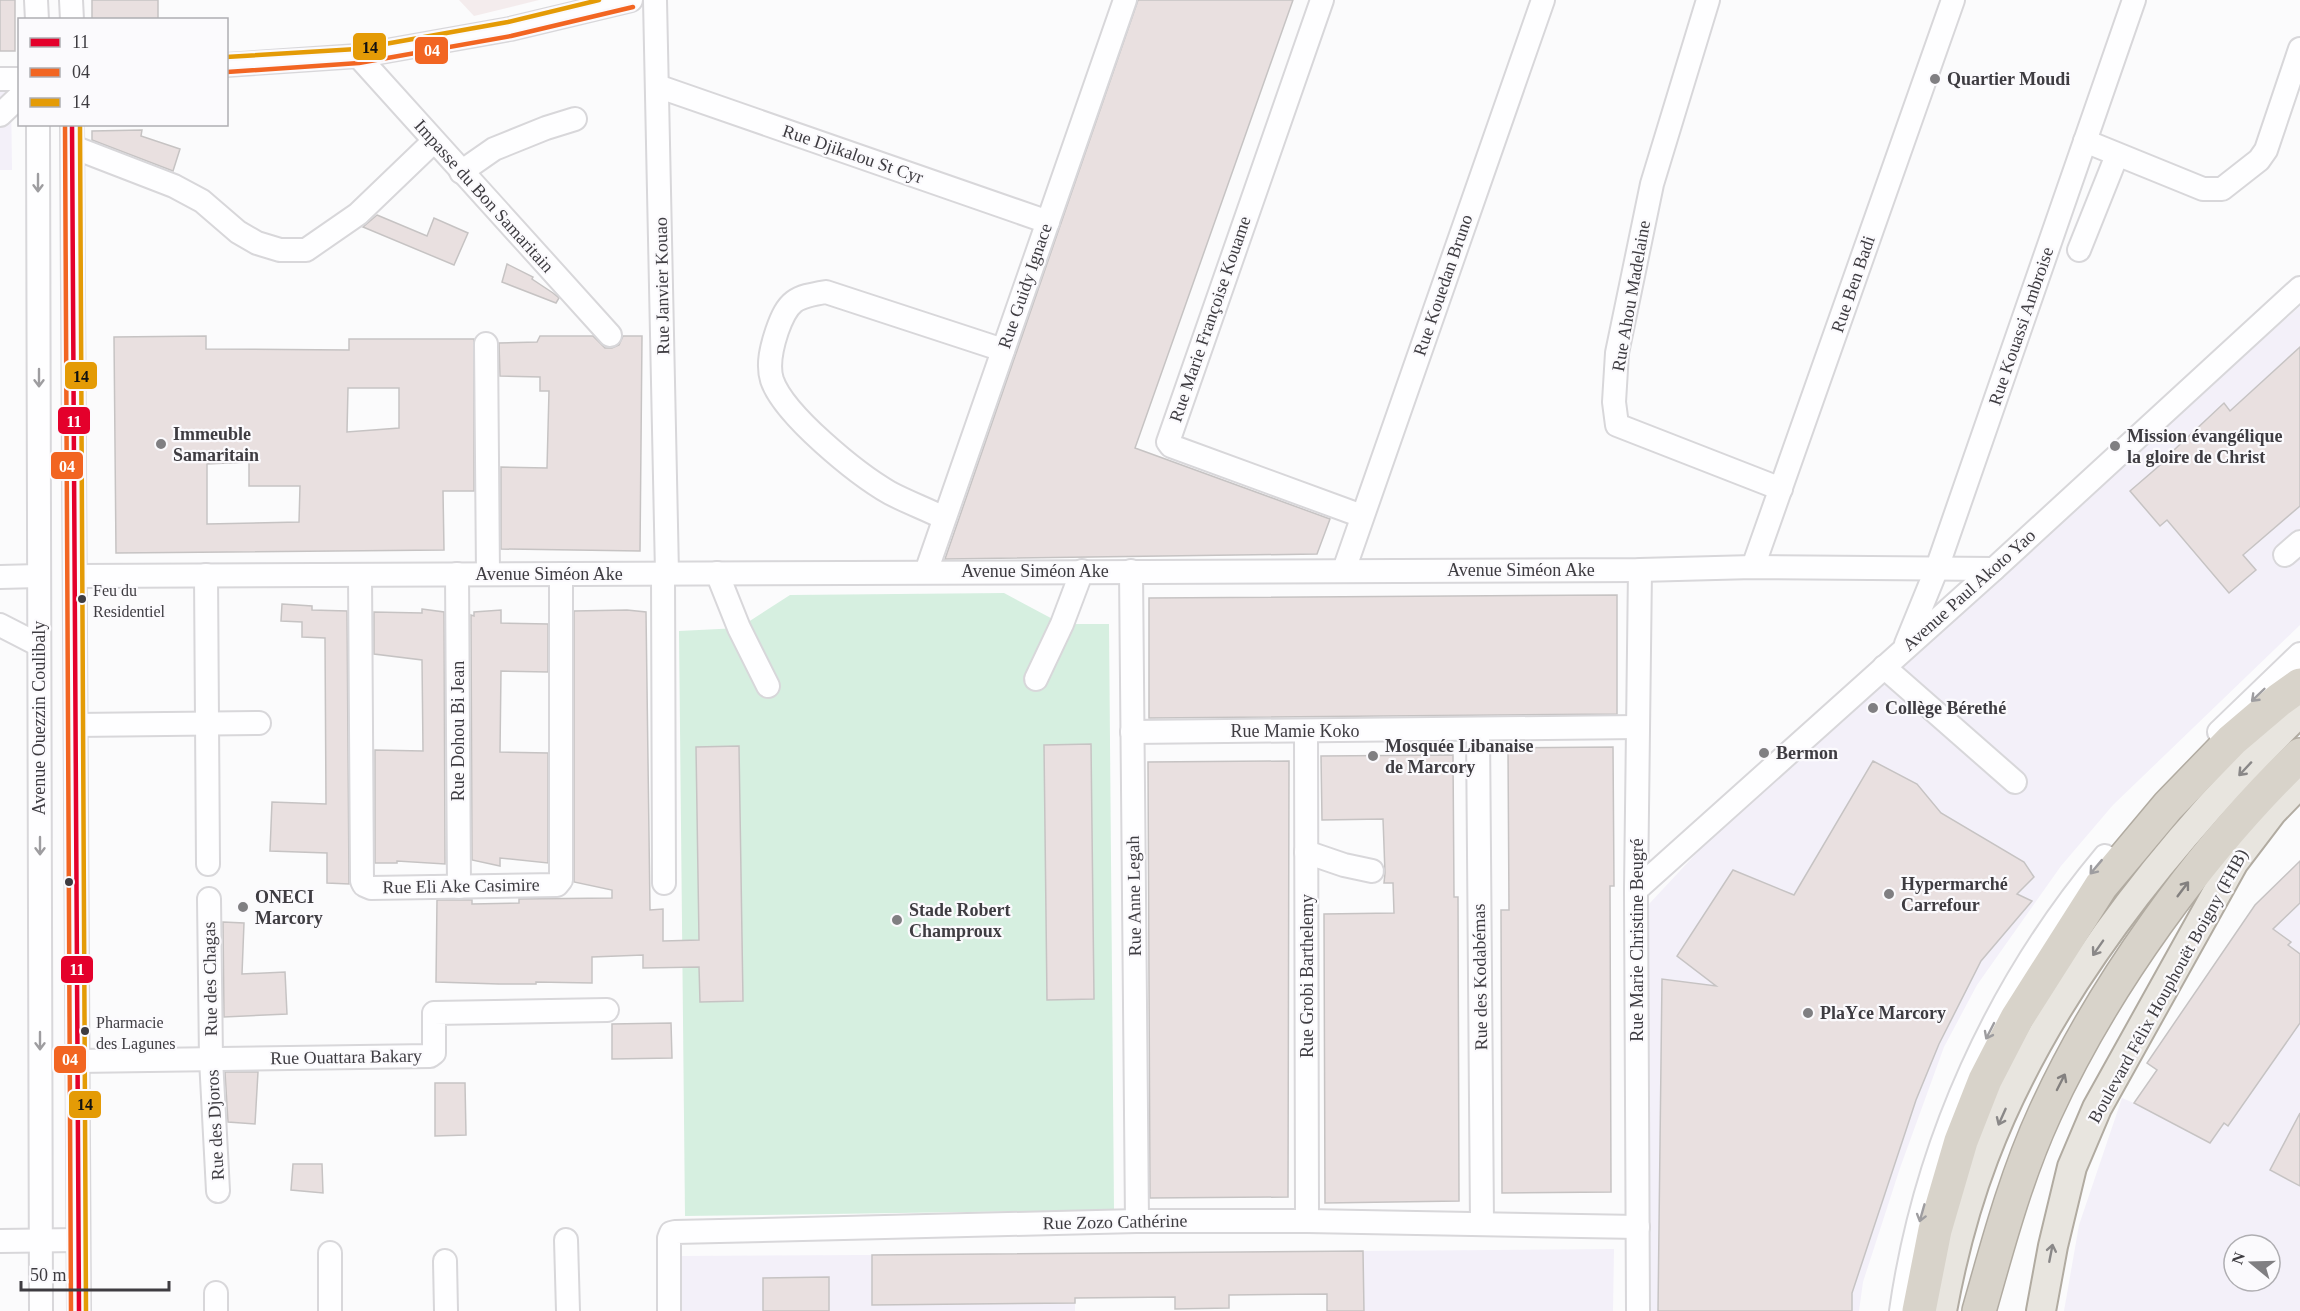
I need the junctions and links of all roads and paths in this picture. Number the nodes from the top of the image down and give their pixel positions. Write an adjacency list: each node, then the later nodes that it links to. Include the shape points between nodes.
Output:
1 (36, 0): 11 (street)
2 (71, 0): 12 (street)
3 (631, 0): 14 (street, via 510,29)
4 (655, 0): 18 (street, Rue Janvier Kouao)
5 (1125, 0): 29 (street, Rue Guidy Ignace)
6 (1322, 0): 36 (street, Rue Marie Françoise Kouame, via 1168,442)
7 (1543, 0): 36 (street, Rue Kouedan Bruno)
8 (1708, 0): 35 (street, Rue Ahou Madelaine, via 1652,184 1617,353 1617,425)
9 (2134, 0): 25 (street, Rue Kouassi Ambroise)
10 (1947, 2): 35 (street, Rue Ben Badi)
11 (37, 18)
12 (72, 18)
13 (2300, 49): 27 (street, via 2266,150 2222,189 2203,189)
14 (358, 56): 15 (street); 24 (street, Impasse du Bon Samaritain)
15 (228, 66)
16 (0, 79): 17 (street)
17 (18, 79)
18 (657, 86): 29 (street, Rue Djikalou St Cyr); 46 (street, Rue Janvier Kouao)
19 (18, 98): 20 (street)
20 (0, 115)
21 (575, 119): 28 (street, via 494,149)
22 (38, 126): 53 (street, Avenue Ouezzin Coulibaly, one-way to 53)
23 (72, 126): 26 (street, Avenue Ouezzin Coulibaly)
24 (434, 141): 26 (street, via 358,214 306,250 280,250 257,243 202,201 174,186); 28 (street, Impasse du Bon Samaritain)
25 (2085, 141): 27 (street); 39 (street, Rue Kouassi Ambroise)
26 (73, 147): 54 (street, Avenue Ouezzin Coulibaly)
27 (2117, 154): 30 (street)
28 (461, 171): 32 (street, Impasse du Bon Samaritain)
29 (1048, 222): 34 (street, Rue Guidy Ignace)
30 (2079, 250)
31 (2300, 288): 40 (street, Avenue Paul Akoto Yao)
32 (610, 334)
33 (486, 344): 49 (street)
34 (1003, 350): 37 (street, Rue Guidy Ignace); 37 (street, via 826,292 800,296 783,315 771,351 772,379 786,406 868,478)
35 (1780, 489): 38 (street, Rue Ben Badi)
36 (1362, 516): 41 (street, Rue Kouedan Bruno)
37 (944, 518): 45 (street, Rue Guidy Ignace)
38 (1753, 567): 39 (street, Avenue Siméon Ake); 42 (street, Avenue Siméon Ake)
39 (1936, 568): 40 (street, Avenue Siméon Ake); 58 (street, Rue Kouassi Ambroise)
40 (1994, 568): 58 (street, Avenue Paul Akoto Yao)
41 (1344, 570): 42 (street, Avenue Siméon Ake); 44 (street, Avenue Siméon Ake)
42 (1640, 570): 68 (street, Rue Marie Christine Beugré)
43 (1082, 571): 44 (street, Avenue Siméon Ake); 45 (street, Avenue Siméon Ake); 61 (street)
44 (1131, 571): 71 (street, Rue Anne Legah)
45 (926, 572): 47 (street, Avenue Siméon Ake)
46 (665, 573): 47 (street, Avenue Siméon Ake); 50 (street, Avenue Siméon Ake); 79 (street, Rue Janvier Kouao)
47 (717, 573): 63 (street)
48 (457, 574): 49 (street, Avenue Siméon Ake); 52 (street, Avenue Siméon Ake); 80 (street, Rue Dohou Bi Jean)
49 (488, 574): 50 (street, Avenue Siméon Ake)
50 (561, 574): 80 (street, Rue Eli Ake Casimire, via 561,880 557,885)
51 (207, 575): 52 (street, Avenue Siméon Ake); 54 (street, Avenue Siméon Ake); 66 (street)
52 (360, 575): 80 (street, Rue Eli Ake Casimire, via 362,881 370,888)
53 (39, 576): 55 (street); 57 (street, Avenue Ouezzin Coulibaly)
54 (75, 576): 67 (street, Avenue Ouezzin Coulibaly)
55 (0, 577)
56 (0, 625): 57 (street)
57 (39, 645): 94 (street, Avenue Ouezzin Coulibaly, one-way to 94)
58 (1903, 651): 60 (street, Avenue Paul Akoto Yao)
59 (2300, 654): 72 (street, one-way to 72)
60 (1884, 667): 74 (street); 81 (street, Avenue Paul Akoto Yao)
61 (1036, 679)
62 (2300, 685): 72 (highway)
63 (768, 686)
64 (2300, 712): 107 (main road, one-way to 107, via 2217,798 2124,910 2037,1044 1983,1158)
65 (259, 723): 66 (street)
66 (207, 724): 67 (street); 77 (street)
67 (76, 725): 85 (street, Avenue Ouezzin Coulibaly)
68 (1638, 727): 69 (street, Rue Mamie Koko); 81 (street, Rue Marie Christine Beugré)
69 (1478, 730): 70 (street, Rue Mamie Koko); 89 (street, Rue des Kodabémas)
70 (1306, 731): 71 (street, Rue Mamie Koko); 76 (street, Rue Grobi Barthelemy)
71 (1132, 732): 87 (street, Rue Anne Legah)
72 (2217, 744): 105 (street, one-way to 105, via 2170,782 2085,880 2002,1007 1944,1133 1917,1228); 106 (highway, via 2101,886 2017,1018 1960,1141 1935,1230)
73 (2300, 755): 97 (highway, Boulevard Félix Houphouët Boigny (FHB), one-way to 73, via 2044,1114 2074,1056 2151,933 2216,845)
74 (2015, 782)
75 (2300, 783): 110 (main road, Boulevard Félix Houphouët Boigny (FHB), one-way to 75, via 2072,1167 2097,1108 2234,862 2271,812)
76 (1306, 852): 78 (street); 88 (street, Rue Grobi Barthelemy)
77 (208, 864)
78 (1372, 871)
79 (664, 883)
80 (459, 887)
81 (1636, 890): 90 (street, Rue Marie Christine Beugré)
82 (209, 899): 84 (street, Rue des Chagas)
83 (607, 1010): 84 (street, Rue Ouattara Bakary, via 434,1013 434,1053 430,1056)
84 (211, 1059): 85 (street, Rue Ouattara Bakary); 86 (street, Rue des Djoros)
85 (78, 1060): 91 (street, Avenue Ouezzin Coulibaly)
86 (219, 1191)
87 (1137, 1221): 88 (street, Rue Zozo Cathérine); 103 (street, Rue Zozo Cathérine, via 675,1232 669,1238)
88 (1307, 1221): 89 (street, Rue Zozo Cathérine)
89 (1482, 1223): 90 (street, Rue Zozo Cathérine)
90 (1638, 1227): 104 (street, Rue Marie Christine Beugré)
91 (78, 1240): 94 (street); 99 (street, Avenue Ouezzin Coulibaly)
92 (566, 1240): 102 (street)
93 (0, 1241): 94 (street)
94 (41, 1241): 98 (street, Avenue Ouezzin Coulibaly)
95 (330, 1253): 100 (street)
96 (445, 1261): 101 (street)
97 (1989, 1274): 108 (highway, Boulevard Félix Houphouët Boigny (FHB)); 109 (main road)
98 (41, 1311)
99 (79, 1311)
100 (330, 1311)
101 (446, 1311)
102 (568, 1311)
103 (669, 1311)
104 (1638, 1311)
105 (1901, 1311)
106 (1919, 1311)
107 (1942, 1311)
108 (1979, 1311)
109 (1984, 1311)
110 (2041, 1311)

